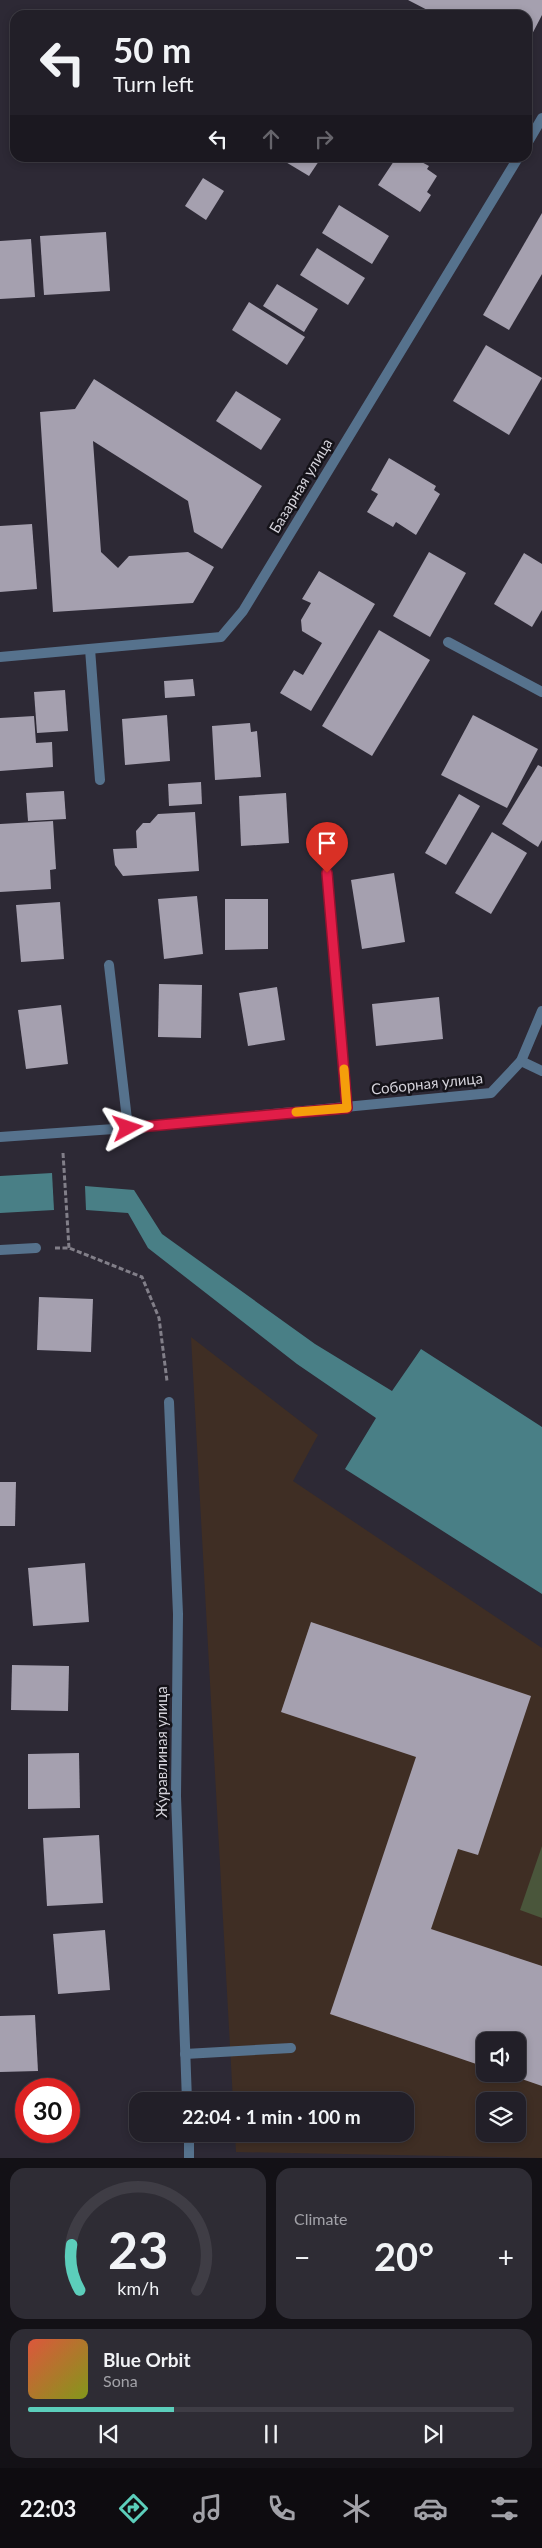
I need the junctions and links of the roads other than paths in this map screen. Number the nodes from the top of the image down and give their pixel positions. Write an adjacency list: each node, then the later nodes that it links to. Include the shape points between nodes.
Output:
1 (542, 118): 2 (street)
2 (532, 135)
3 (516, 162): 5 (street, Базарная улица, via 243,611 221,637)
4 (448, 642): 7 (street)
5 (90, 649): 6 (street, Базарная улица); 8 (street)
6 (0, 657)
7 (542, 692)
8 (100, 780)
9 (327, 873): 14 (street)
10 (109, 965): 15 (street)
11 (542, 1012): 12 (street, Соборная улица)
12 (521, 1061): 13 (street); 14 (street, Соборная улица, via 491,1092)
13 (542, 1071)
14 (347, 1108): 15 (street, Соборная улица)
15 (128, 1128): 16 (street, Соборная улица)
16 (0, 1137)
17 (36, 1248): 18 (street)
18 (0, 1250)
19 (169, 1402): 21 (street, Журавлиная улица, via 178,1614 176,1796)
20 (291, 2048): 21 (street)
21 (186, 2054): 22 (street, Журавлиная улица)
22 (187, 2092)
23 (189, 2142): 24 (street)
24 (190, 2158)

